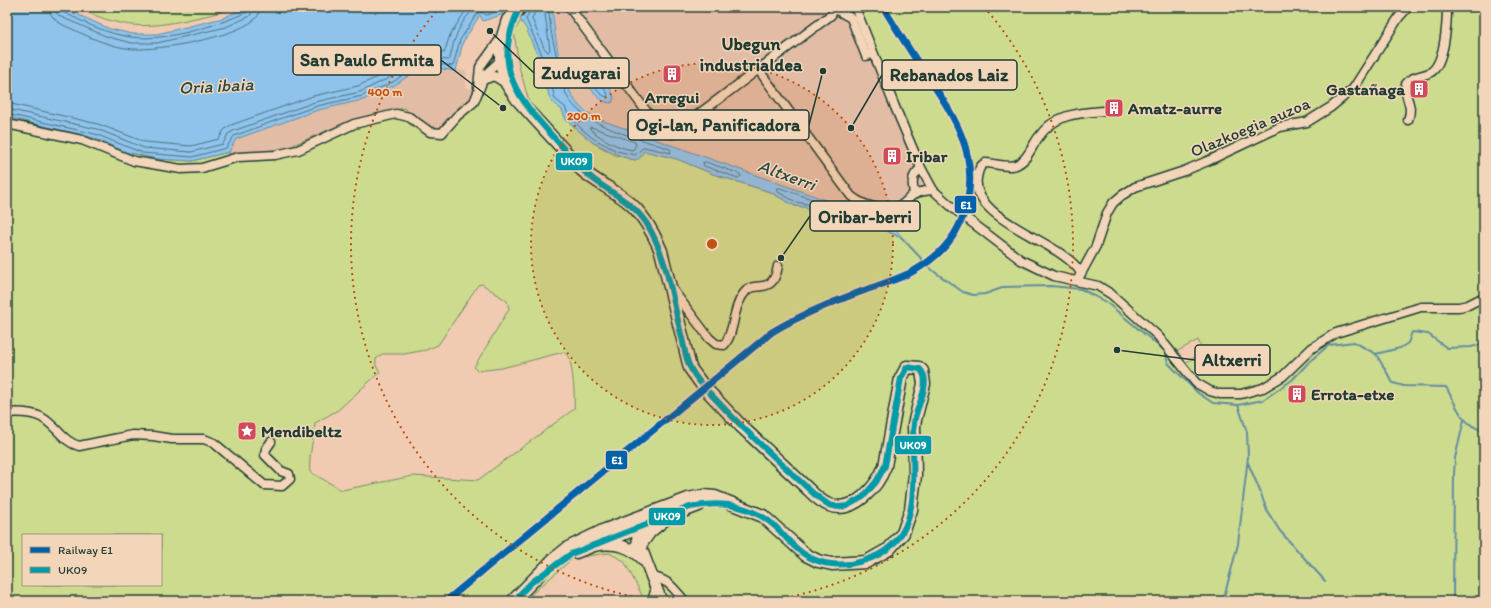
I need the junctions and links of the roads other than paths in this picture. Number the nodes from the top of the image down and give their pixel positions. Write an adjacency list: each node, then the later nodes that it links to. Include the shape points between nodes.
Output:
1 (569, 7): 10 (street, via 663,133 672,134)
2 (855, 7): 8 (street)
3 (1408, 7): 20 (street, Olazkoegia auzoa, via 1399,16 1353,89 1331,107 1307,122 1280,127 1184,171 1135,187 1121,196 1107,213 1096,246)
4 (1447, 7): 14 (street, via 1442,54 1435,68 1430,73 1415,76 1406,84 1406,96 1411,112)
5 (519, 8): 7 (highway, via 508,20)
6 (835, 8): 8 (street, via 851,18 866,56); 10 (street, via 831,15)
7 (505, 38): 9 (highway); 11 (street, via 482,62); 12 (highway)
8 (873, 53): 16 (street)
9 (501, 59): 11 (street, via 497,56 489,58); 12 (highway)
10 (758, 69): 18 (street, via 854,198 876,207 896,207)
11 (480, 77): 12 (street, via 494,76); 15 (street, via 478,97 442,133 430,132 410,117 396,114 354,124 298,150 275,155 238,157 202,168 181,169 134,162 82,140)
12 (511, 87): 22 (highway, via 582,170 636,209 654,234)
13 (1103, 111): 20 (street, via 1072,113 1059,119 1039,136 1018,164 1012,166 985,163 979,169 976,182 982,198 994,213 1070,261)
14 (1408, 120)
15 (7, 124)
16 (921, 168): 17 (street); 18 (street, via 912,179)
17 (933, 190): 18 (street); 21 (street, via 1021,260 1054,276)
18 (914, 194)
19 (778, 266): 22 (street, via 776,277 770,283 746,291 737,307 724,345 716,344 709,338)
20 (1081, 273): 21 (street, Olazkoegia auzoa)
21 (1077, 281): 23 (street, via 1098,286 1114,297 1168,346 1196,383 1210,391 1230,395 1252,392 1273,382 1290,370 1319,342 1336,333 1421,307 1459,307)
22 (671, 286): 26 (highway, via 687,362 694,375 787,471 829,505 844,505 857,501 876,485 885,466 901,378 907,367 919,368 924,375 924,384 914,424 915,476 911,510 903,532 889,549 866,562 832,564 818,561 806,555 763,516 715,497 703,496)
23 (1484, 297)
24 (7, 413): 25 (street, via 24,412 42,418 72,444 79,446 133,435 204,439 214,443 264,485 282,486 290,479 289,474 265,455)
25 (271, 442)
26 (670, 511): 27 (highway, via 642,520); 28 (highway); 29 (main road)
27 (637, 529): 28 (highway, via 626,526); 29 (main road, via 640,532)
28 (590, 541): 29 (main road); 31 (highway, via 532,582)
29 (638, 546): 30 (main road, via 648,563)
30 (654, 583): 32 (street); 33 (main road); 34 (street, via 660,578 669,583)
31 (513, 601)
32 (652, 601)
33 (661, 601)
34 (685, 601)

